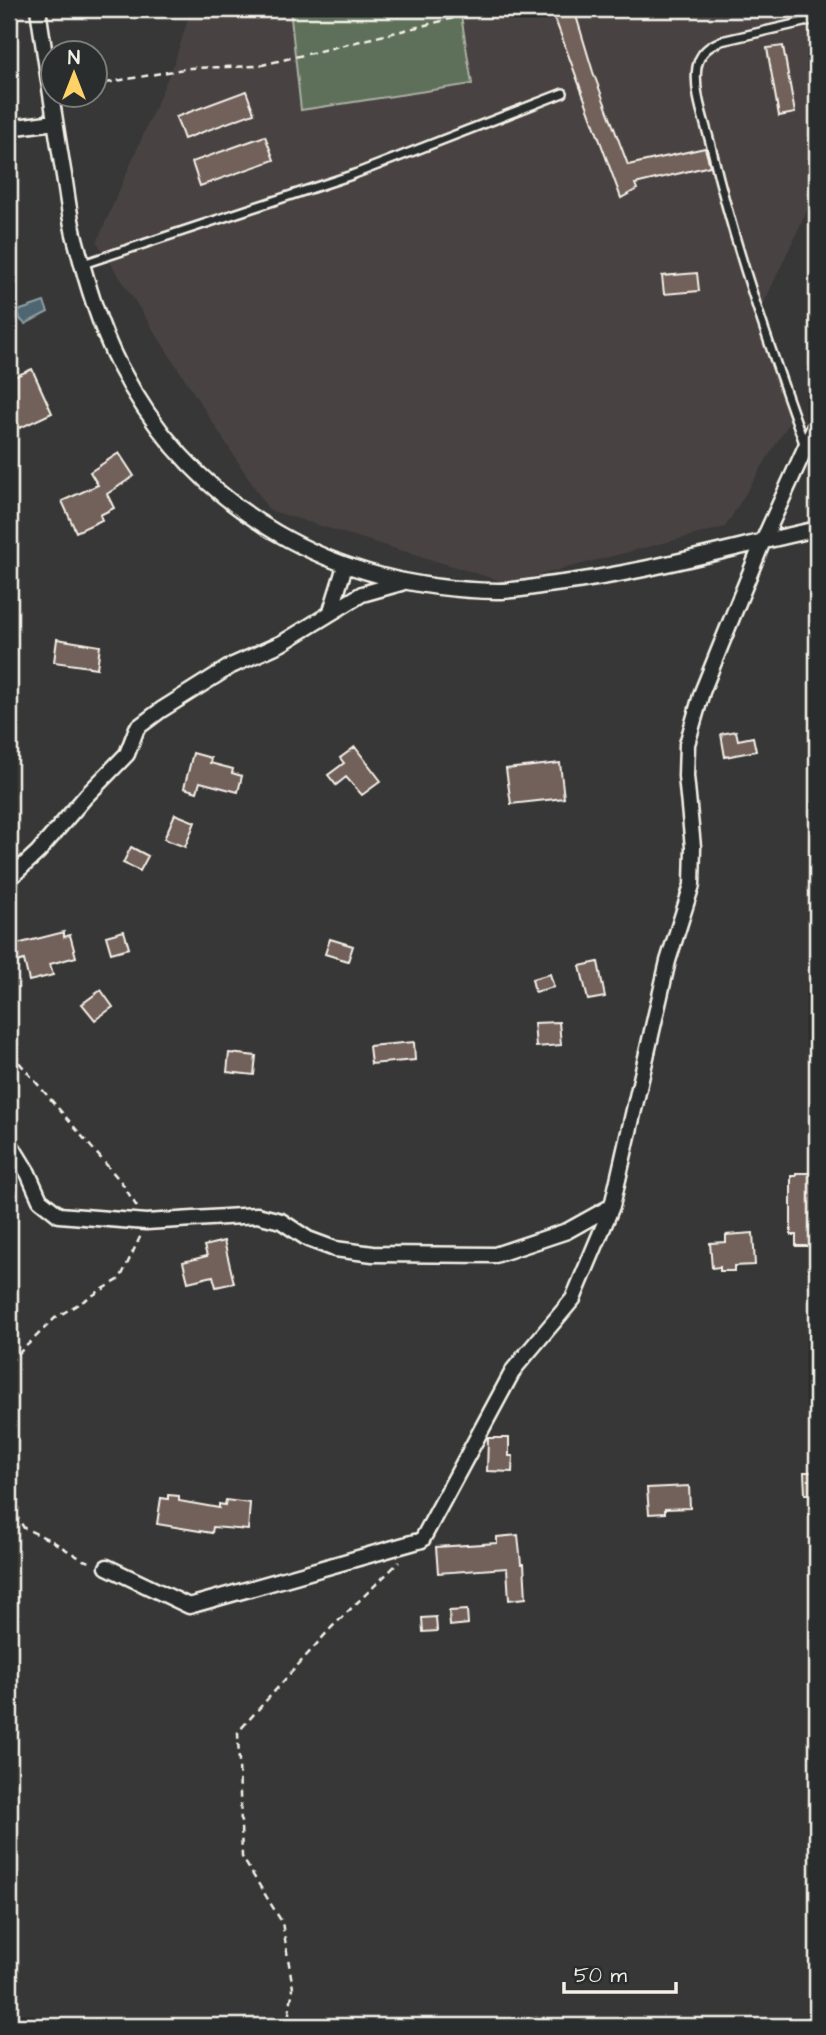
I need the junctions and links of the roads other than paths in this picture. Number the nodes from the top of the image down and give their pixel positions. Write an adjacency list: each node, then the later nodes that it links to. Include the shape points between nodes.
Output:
1 (38, 9): 4 (street)
2 (817, 19): 8 (lane, via 721,41 709,46 697,67 698,91 728,219)
3 (563, 93): 6 (lane, via 352,175)
4 (55, 122): 5 (street); 6 (street)
5 (9, 128)
6 (83, 264): 11 (street, via 118,363 175,446 245,513 286,540)
7 (817, 422): 8 (street)
8 (805, 447): 10 (street)
9 (817, 529): 10 (street)
10 (763, 541): 12 (street, via 625,573 499,591); 16 (street, via 702,692 687,744 692,885 668,961)
11 (345, 566): 12 (street); 13 (street)
12 (403, 583): 13 (street, via 362,594)
13 (331, 611): 14 (street, via 282,643 231,666 137,728 127,754)
14 (9, 879)
15 (9, 1142): 16 (street, via 40,1200 59,1215 146,1222 257,1215 281,1221 308,1239 335,1249 373,1254 495,1255 567,1231)
16 (612, 1206): 17 (street, via 573,1299 514,1368 422,1540 189,1606)
17 (107, 1567)

